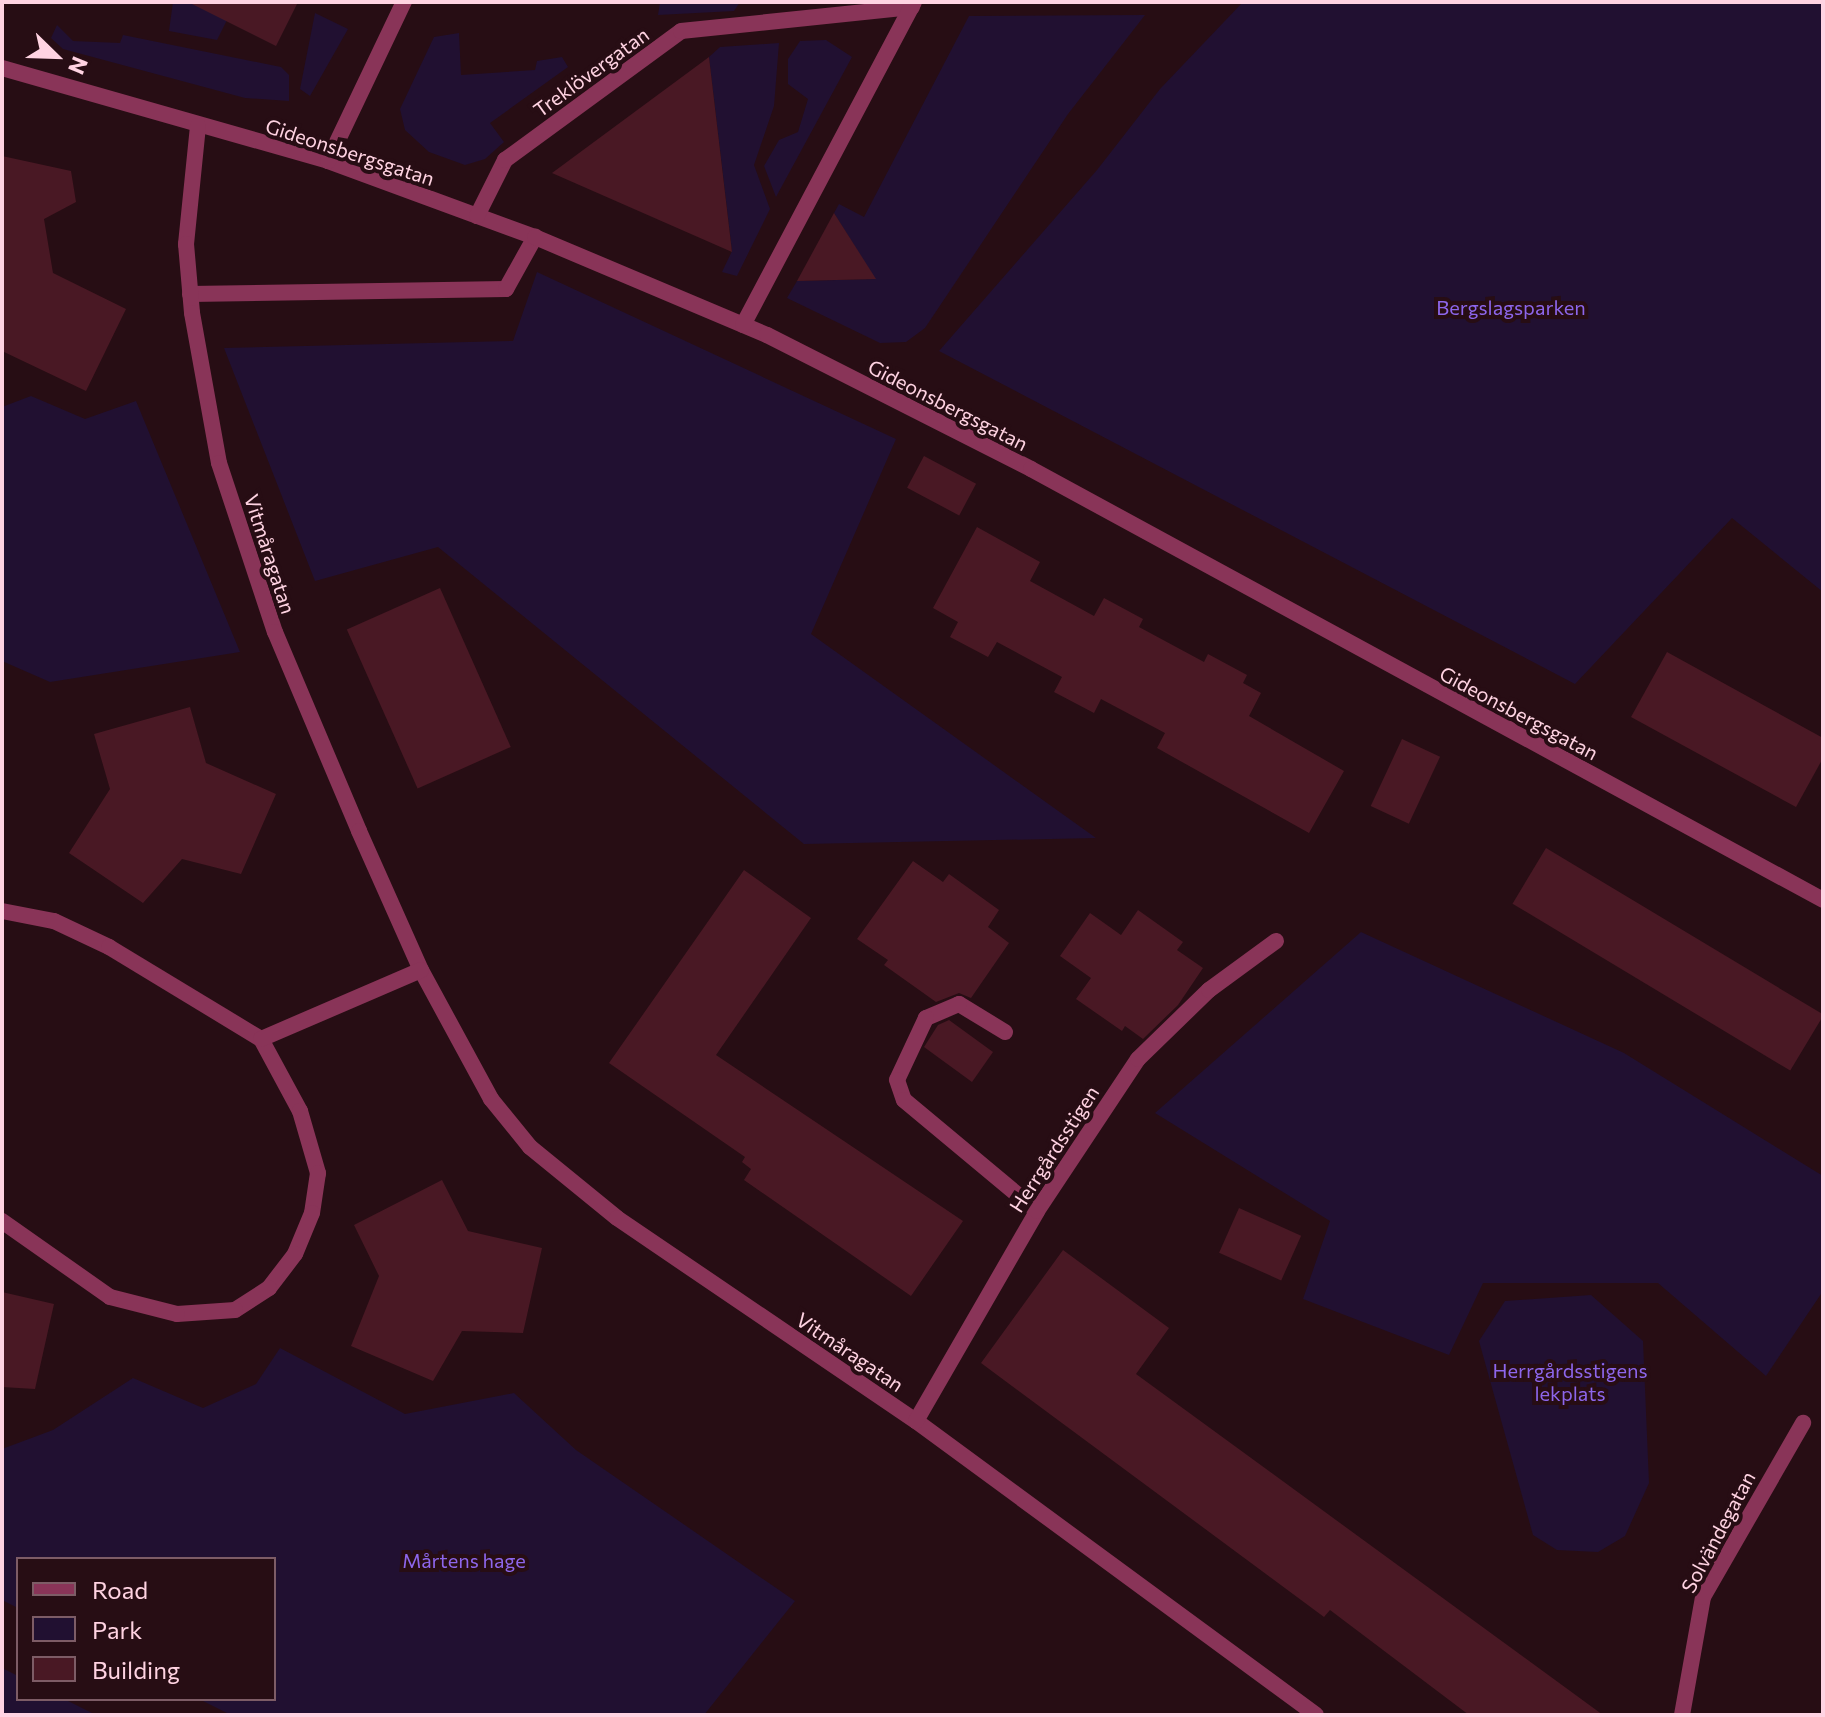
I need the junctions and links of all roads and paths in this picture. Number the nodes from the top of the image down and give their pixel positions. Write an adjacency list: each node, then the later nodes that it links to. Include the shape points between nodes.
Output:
1 (404, 2): 5 (street)
2 (913, 5): 6 (street, Treklövergatan, via 681,31 505,160); 9 (street, Treklövergatan)
3 (2, 68): 4 (street, Gideonsbergsgatan)
4 (198, 126): 5 (street, Gideonsbergsgatan); 8 (street, Vitmåragatan, via 186,244)
5 (328, 161): 6 (street, Gideonsbergsgatan)
6 (477, 216): 7 (street, Gideonsbergsgatan)
7 (535, 237): 8 (street, via 506,289); 9 (street, Gideonsbergsgatan)
8 (190, 294): 13 (street, Vitmåragatan, via 219,463 275,632)
9 (743, 325): 10 (street, Gideonsbergsgatan, via 1031,469)
10 (1823, 900)
11 (2, 911): 15 (street, via 54,921 109,947)
12 (1276, 941): 16 (street, Herrgårdsstigen, via 1209,990 1138,1059)
13 (421, 970): 15 (street); 18 (street, Vitmåragatan, via 491,1099 530,1147 617,1218)
14 (1005, 1032): 16 (street, via 959,1004 926,1018 897,1080 904,1100)
15 (261, 1039): 17 (street, via 300,1111 318,1173 312,1213 295,1254 269,1288 235,1310 164,1311 110,1297)
16 (1037, 1211): 18 (street, Herrgårdsstigen)
17 (2, 1221)
18 (916, 1421): 20 (street, Vitmåragatan)
19 (1803, 1423): 21 (street, Solvändegatan, via 1703,1597)
20 (1316, 1715)
21 (1682, 1715)

